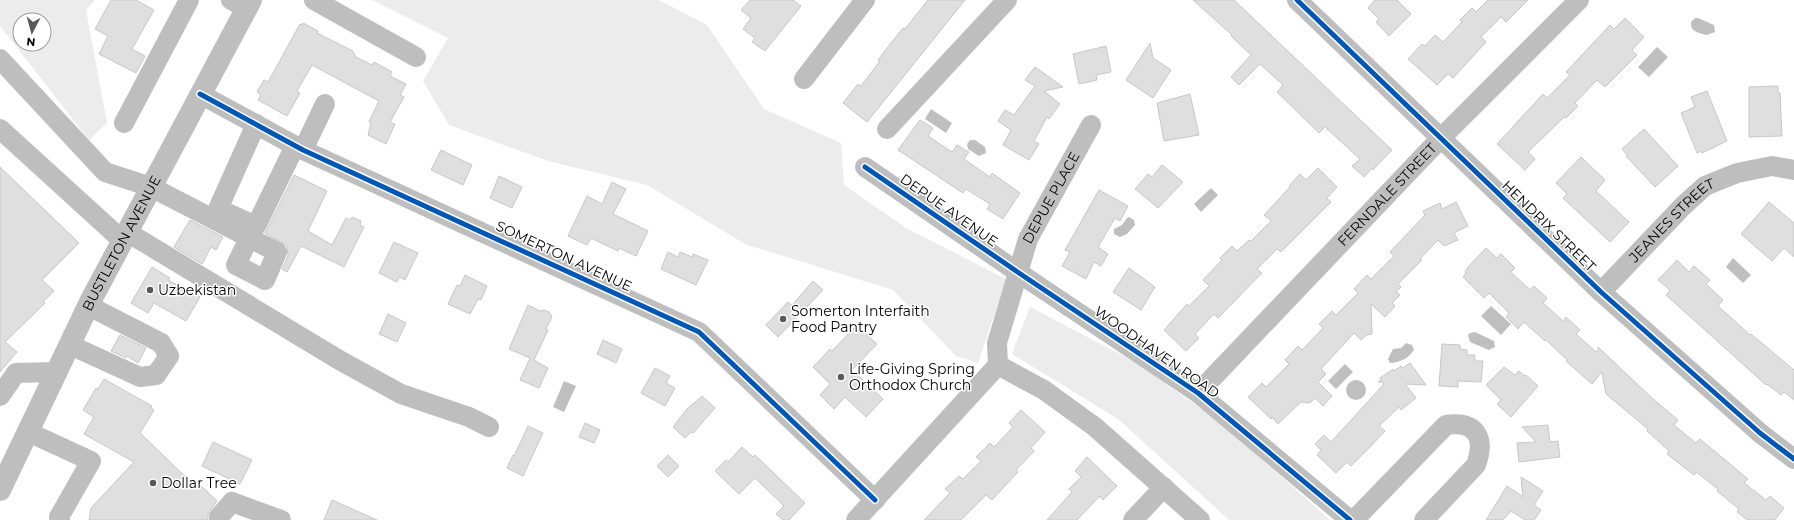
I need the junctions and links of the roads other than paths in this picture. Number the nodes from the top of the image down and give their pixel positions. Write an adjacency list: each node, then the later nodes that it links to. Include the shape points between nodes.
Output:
1 (189, 0): 13 (street)
2 (314, 0): 8 (street)
3 (865, 0): 10 (street)
4 (1007, 0): 17 (street)
5 (1297, 0): 18 (street, HENDRIX STREET)
6 (1579, 0): 18 (street, FERNDALE STREET)
7 (243, 3): 11 (main road, BUSTLETON AVENUE)
8 (416, 57)
9 (0, 59): 22 (street, via 105,172)
10 (804, 79)
11 (200, 94): 14 (street, SOMERTON AVENUE); 22 (main road, BUSTLETON AVENUE)
12 (325, 104): 19 (street)
13 (124, 123)
14 (256, 124): 19 (street, SOMERTON AVENUE); 19 (street, via 218,209 256,226)
15 (1091, 125): 25 (street, DEPUE PLACE, via 1028,239)
16 (0, 129): 23 (street)
17 (887, 129)
18 (1440, 139): 26 (street, HENDRIX STREET); 31 (street, FERNDALE STREET)
19 (299, 148): 38 (street, SOMERTON AVENUE, via 699,332)
20 (865, 167): 25 (street, DEPUE AVENUE)
21 (1794, 170): 26 (street, JEANES STREET, via 1772,166 1737,173 1705,186)
22 (151, 187): 23 (main road, BUSTLETON AVENUE); 24 (street)
23 (125, 236): 27 (main road, BUSTLETON AVENUE); 33 (street, via 401,394 469,417)
24 (249, 238)
25 (1019, 273): 29 (street, via 997,343); 31 (street, WOODHAVEN ROAD)
26 (1601, 292): 35 (street, HENDRIX STREET, via 1760,433)
27 (89, 306): 28 (main road, BUSTLETON AVENUE); 28 (street, via 161,343 169,356 156,375 140,377)
28 (70, 345): 30 (main road, BUSTLETON AVENUE)
29 (998, 365): 36 (street, via 1044,390 1095,427); 38 (street)
30 (56, 372): 32 (street, via 16,373); 34 (main road, BUSTLETON AVENUE)
31 (1198, 393): 45 (street, WOODHAVEN ROAD)
32 (0, 396)
33 (489, 427)
34 (28, 432): 37 (main road, BUSTLETON AVENUE); 40 (street, via 91,461 59,517)
35 (1794, 459)
36 (1164, 487): 43 (street); 44 (street)
37 (0, 490)
38 (875, 500): 42 (street)
39 (219, 517): 41 (street, via 232,502)
40 (60, 520)
41 (281, 520)
42 (856, 520)
43 (1133, 520)
44 (1200, 520)
45 (1350, 520)
46 (1354, 520): 47 (street, via 1446,425 1468,426 1476,433 1480,442 1480,454 1476,465)
47 (1424, 520)

